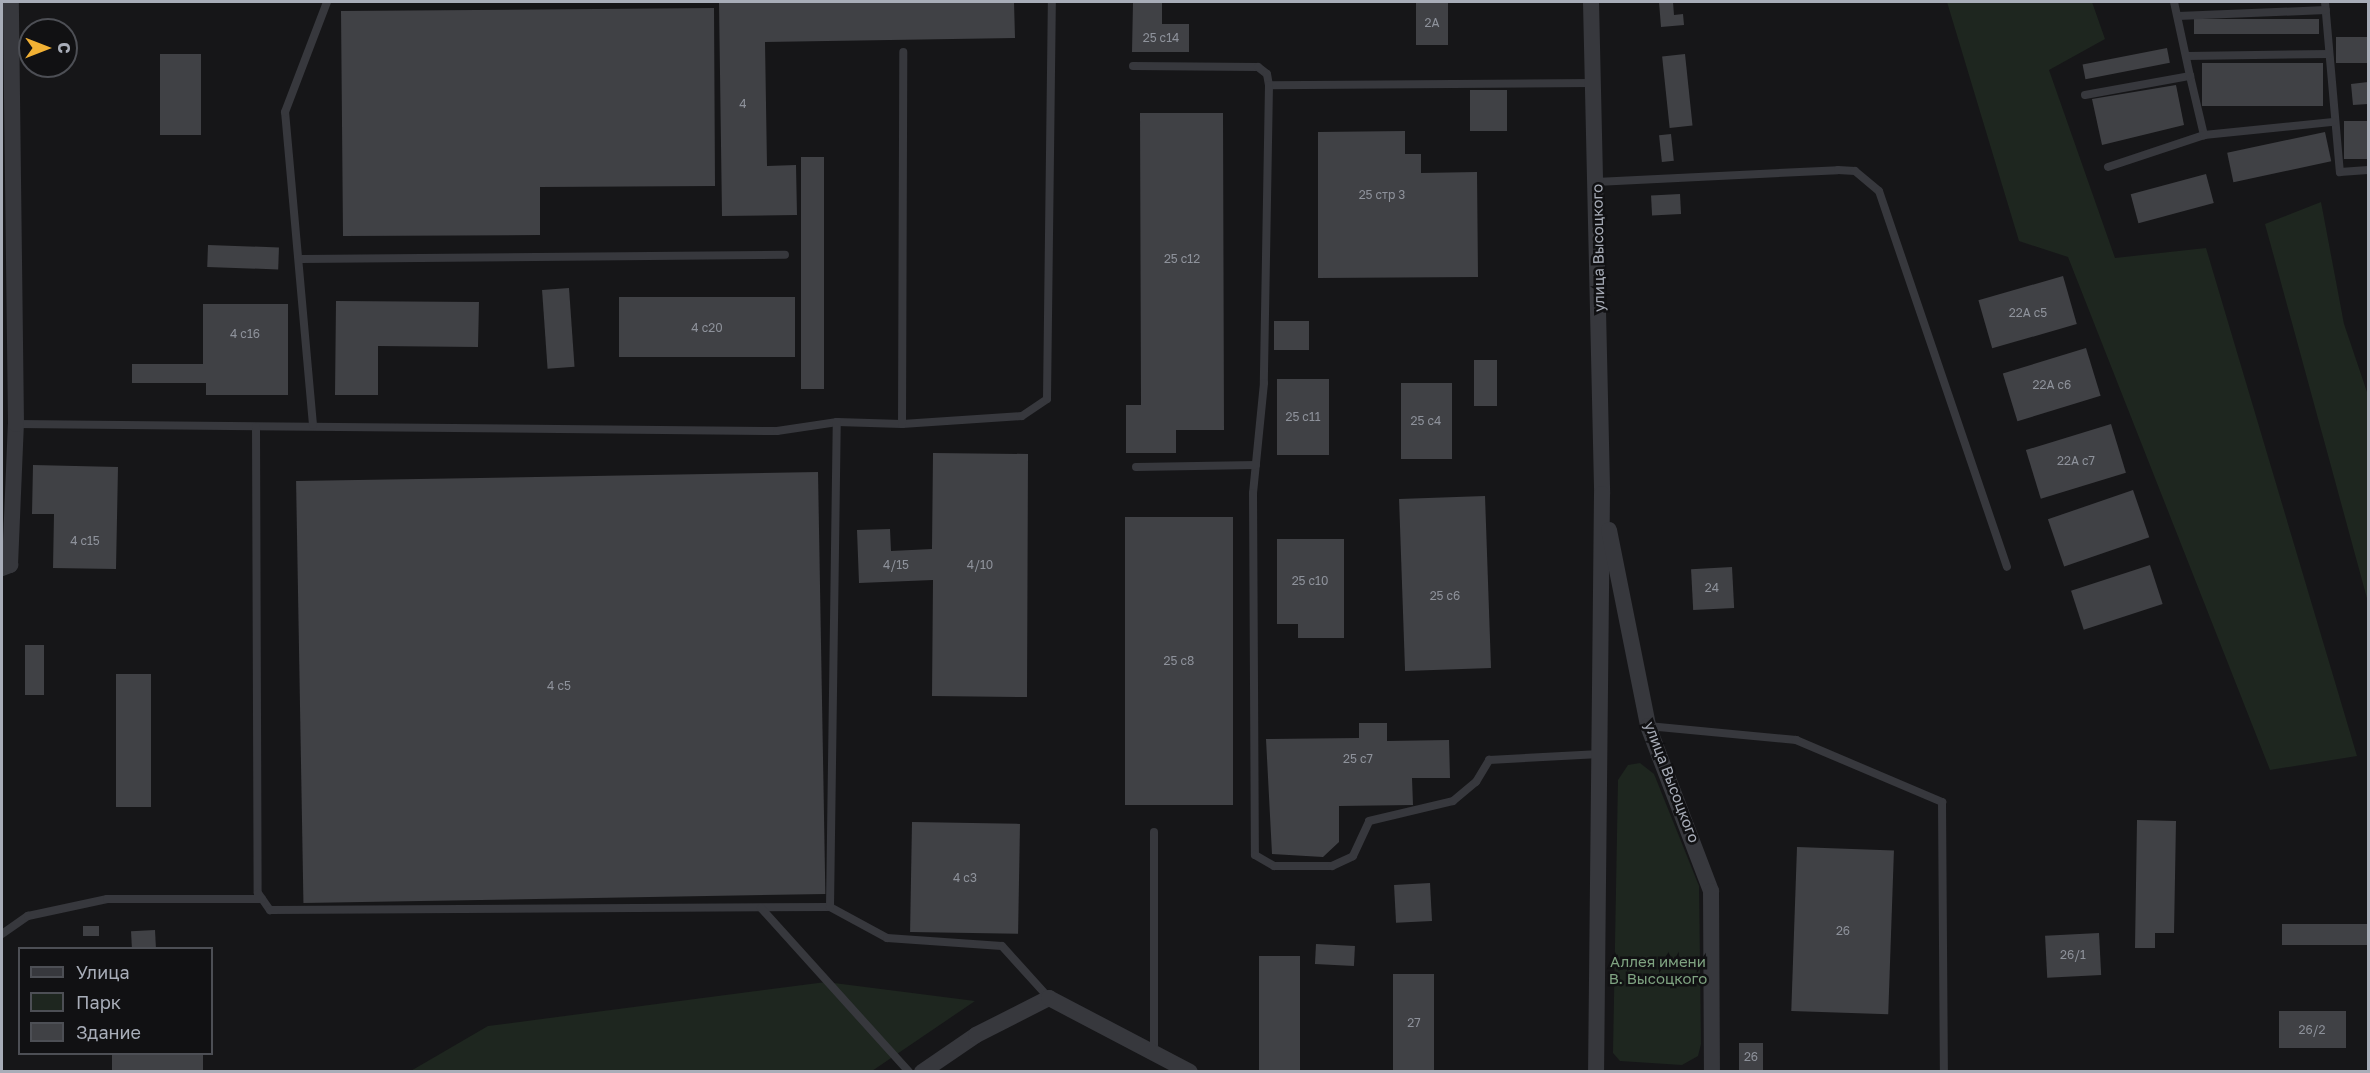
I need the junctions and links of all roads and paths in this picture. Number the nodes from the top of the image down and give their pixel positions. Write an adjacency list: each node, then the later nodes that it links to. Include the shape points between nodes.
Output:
1 (11, 2): 24 (street)
2 (327, 2): 22 (lane, via 285,112)
3 (1052, 2): 25 (lane, via 1047,399 1023,416)
4 (1591, 2): 13 (street, улица Высоцкого)
5 (2174, 2): 7 (lane)
6 (2325, 6): 7 (lane); 9 (lane)
7 (2178, 16): 10 (lane)
8 (903, 52): 25 (lane)
9 (2329, 54): 10 (lane); 16 (lane)
10 (2187, 56): 12 (lane)
11 (1133, 66): 14 (lane, via 1258,67 1268,74)
12 (2190, 76): 15 (lane); 17 (lane)
13 (1593, 83): 14 (lane); 20 (street, улица Высоцкого)
14 (1269, 85): 28 (lane, via 1264,383)
15 (2085, 94)
16 (2333, 122): 17 (lane); 19 (lane, via 2340,172)
17 (2204, 135): 18 (lane)
18 (2108, 167)
19 (2368, 170)
20 (1596, 182): 30 (street, улица Высоцкого); 31 (lane, via 1838,170 1855,171 1879,191)
21 (784, 255): 22 (lane)
22 (301, 259): 26 (lane)
23 (837, 422): 25 (lane); 26 (lane, via 777,431); 37 (lane)
24 (16, 424): 27 (lane); 32 (street, via 10,565)
25 (902, 424)
26 (313, 425): 27 (lane)
27 (256, 427): 36 (lane)
28 (1256, 465): 29 (lane); 34 (lane, via 1254,841 1264,864 1345,862 1360,846 1369,821 1453,801 1489,760)
29 (1136, 467)
30 (1602, 494): 33 (street, улица Высоцкого); 34 (street, улица Высоцкого)
31 (2007, 567)
32 (2, 568)
33 (1648, 726): 46 (street, улица Высоцкого, via 1711,891); 47 (lane, via 1796,740 1942,802)
34 (1600, 754): 45 (street, улица Высоцкого)
35 (1154, 832): 41 (lane)
36 (262, 899): 38 (lane, via 270,910 287,913); 39 (lane, via 107,899 28,915)
37 (830, 907): 38 (lane); 40 (lane, via 886,938 1002,946)
38 (761, 908): 42 (lane)
39 (2, 933)
40 (1049, 998): 41 (street); 43 (street, via 976,1035)
41 (1154, 1051): 44 (street)
42 (909, 1071)
43 (922, 1071)
44 (1190, 1071)
45 (1596, 1071)
46 (1712, 1071)
47 (1944, 1071)

